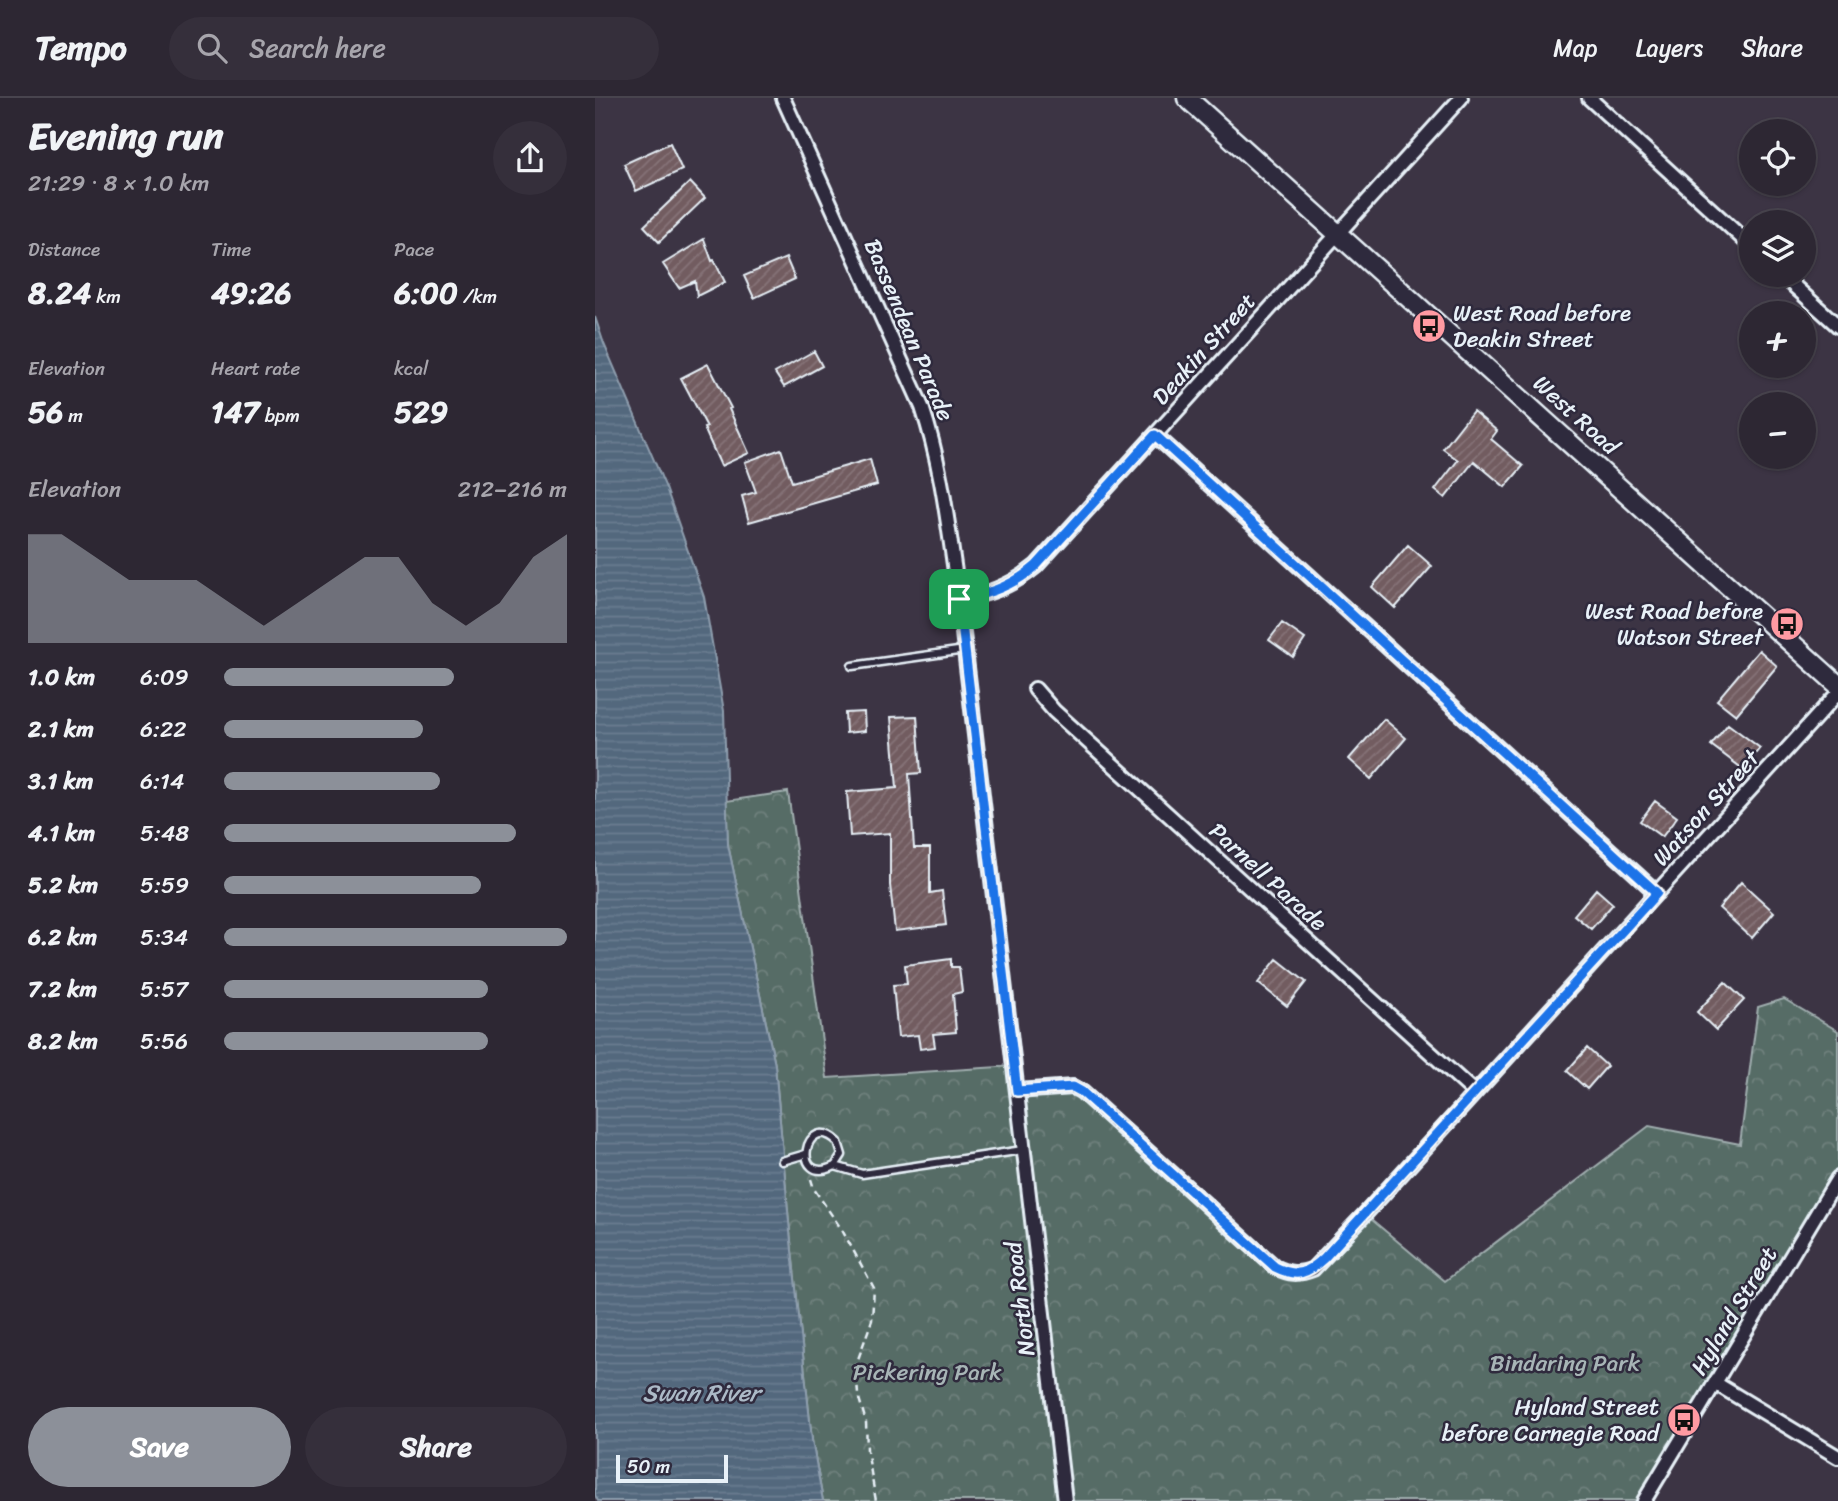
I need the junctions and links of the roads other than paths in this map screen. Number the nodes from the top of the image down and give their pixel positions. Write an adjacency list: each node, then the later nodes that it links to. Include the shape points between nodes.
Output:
1 (783, 98): 10 (street, Bassendean Parade, via 932,435)
2 (1187, 98): 5 (street, West Road)
3 (1461, 98): 5 (street, Deakin Street)
4 (1589, 98): 6 (street)
5 (1338, 234): 9 (street, Deakin Street); 13 (street, West Road)
6 (1739, 235)
7 (1795, 287): 8 (street)
8 (1838, 326)
9 (1155, 435): 10 (street, Deakin Street, via 1022,578); 16 (street)
10 (959, 599): 11 (street, Bassendean Parade)
11 (965, 650): 12 (lane); 17 (street, Bassendean Parade)
12 (852, 666)
13 (1838, 685)
14 (1035, 689): 18 (street, Parnell Parade)
15 (1838, 693): 16 (street, Watson Street)
16 (1657, 893): 18 (street, Watson Street)
17 (1017, 1091): 18 (street, Watson Street, via 1073,1087 1082,1092 1275,1267 1288,1273 1313,1269); 19 (street, North Road)
18 (1475, 1093)
19 (1024, 1150): 22 (lane, via 862,1174); 26 (street, North Road)
20 (807, 1158): 21 (lane); 22 (lane, via 820,1170); 22 (lane, via 806,1147 814,1137 827,1135 841,1148)
21 (782, 1161)
22 (835, 1167)
23 (1838, 1178): 24 (street, Hyland Street)
24 (1715, 1383): 25 (street); 27 (street, Hyland Street)
25 (1838, 1457)
26 (1065, 1501)
27 (1644, 1501)

